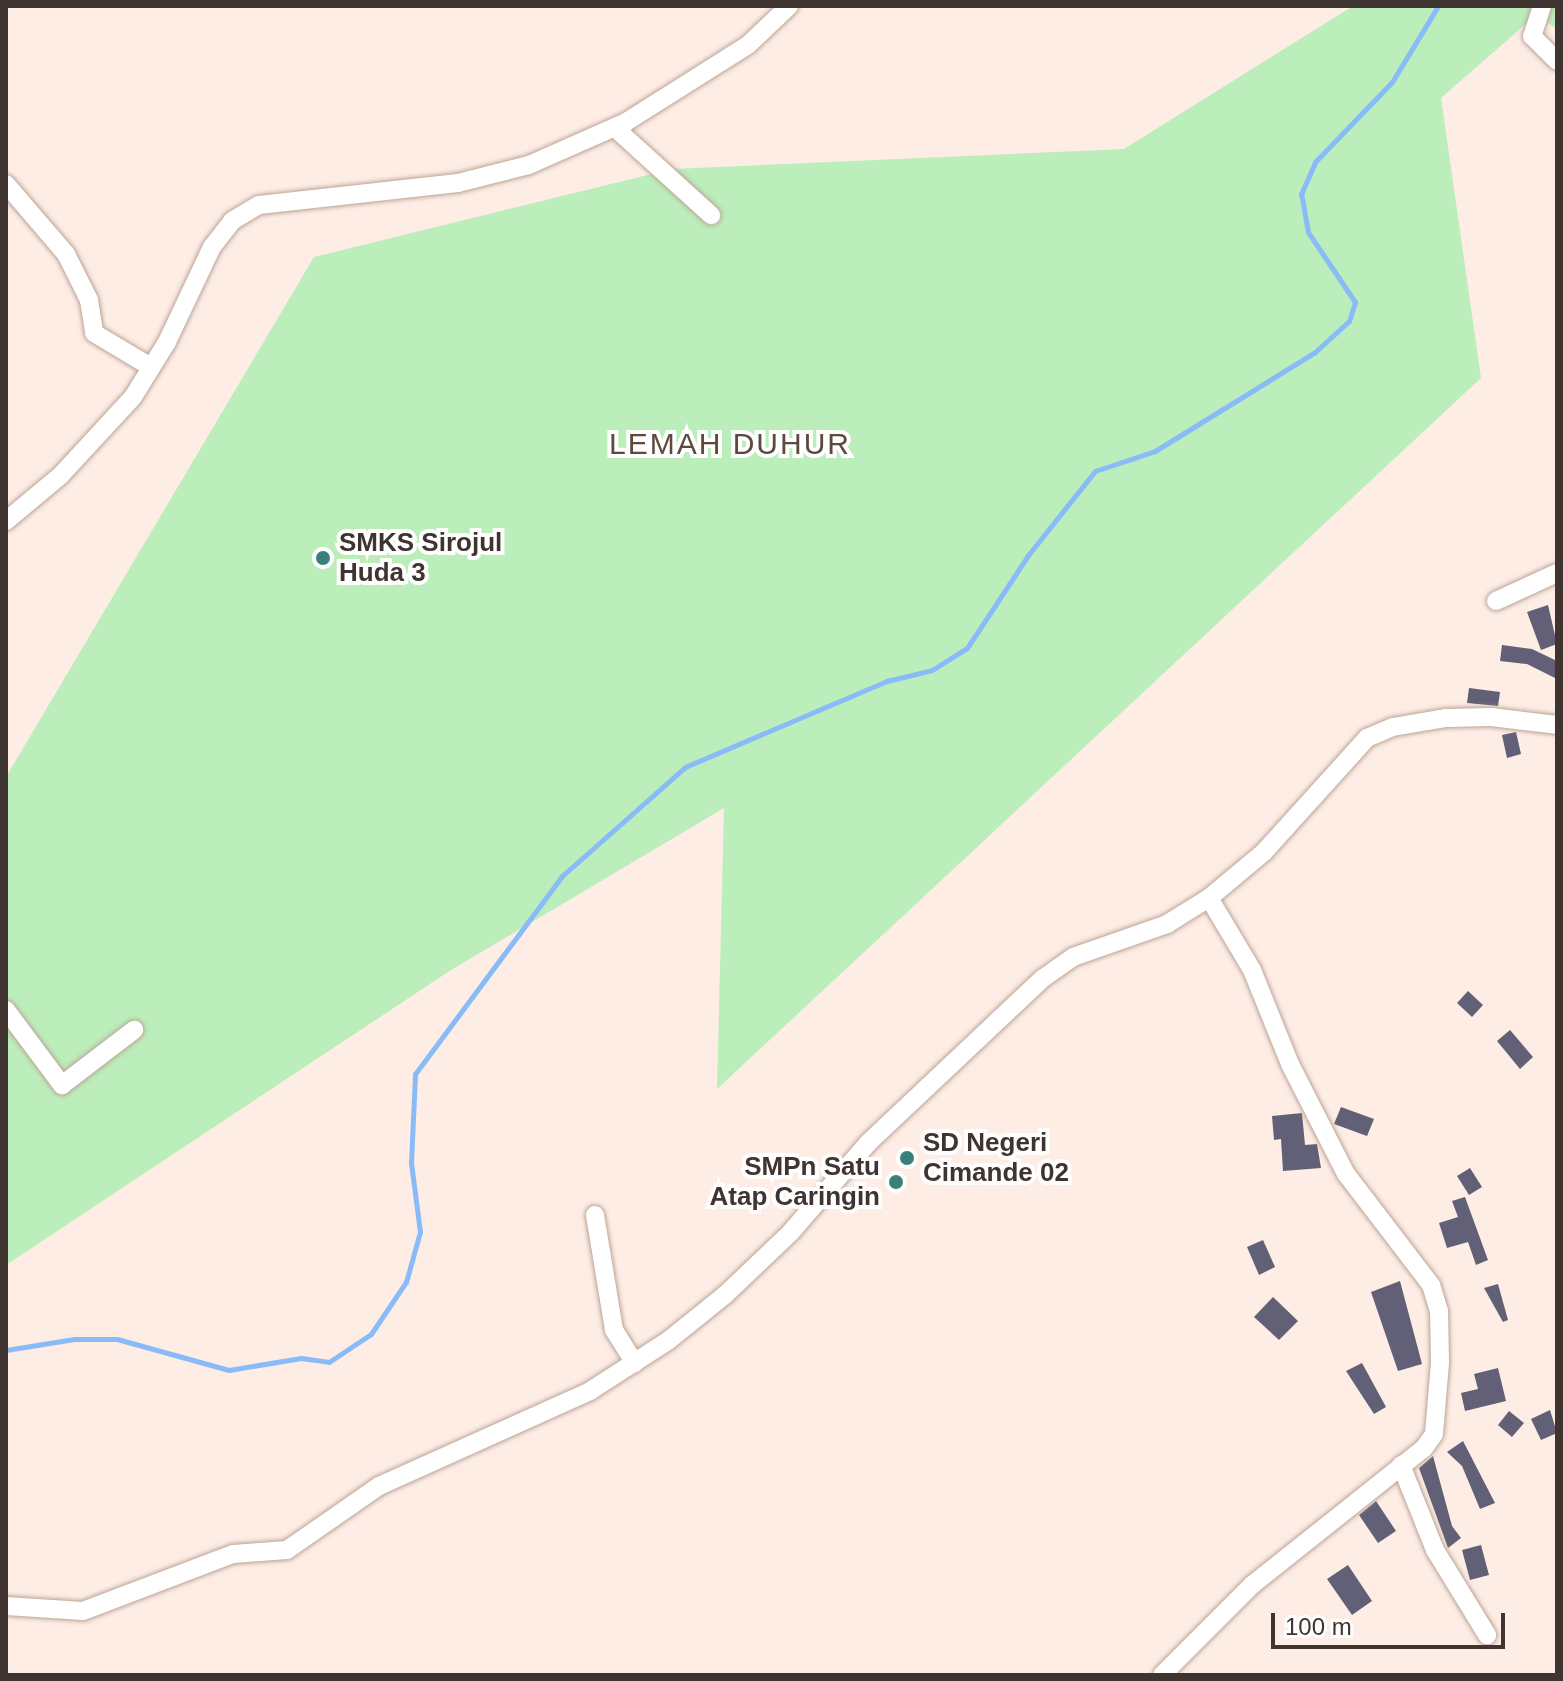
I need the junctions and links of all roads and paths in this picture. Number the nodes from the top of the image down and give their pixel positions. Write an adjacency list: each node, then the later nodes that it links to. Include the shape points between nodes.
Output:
1 (789, 6): 4 (street, via 748,45)
2 (1542, 6): 3 (street, via 1532,36)
3 (1557, 61)
4 (615, 128): 6 (street); 7 (street, via 529,165 458,183 259,205 232,221 212,247)
5 (9, 193): 7 (street, via 66,254 89,300 94,333)
6 (711, 215)
7 (151, 367): 8 (street, via 93,442)
8 (6, 521)
9 (1557, 573): 10 (street)
10 (1496, 601)
11 (1557, 725): 12 (street, via 1446,718 1393,727 1367,738 1264,852)
12 (1209, 898): 16 (street, via 1167,924 1092,948 1055,968 868,1143 758,1265 700,1317); 17 (street, via 1252,970 1290,1064 1346,1174 1423,1270 1436,1298 1441,1344 1434,1434)
13 (6, 1010): 14 (street, via 62,1085)
14 (134, 1030)
15 (595, 1215): 16 (street, via 614,1330)
16 (635, 1363): 18 (street, via 570,1402 379,1486 287,1550 233,1554 83,1611)
17 (1401, 1465): 19 (street, via 1435,1550); 20 (street, via 1252,1585)
18 (6, 1606)
19 (1487, 1635)
20 (1162, 1675)

